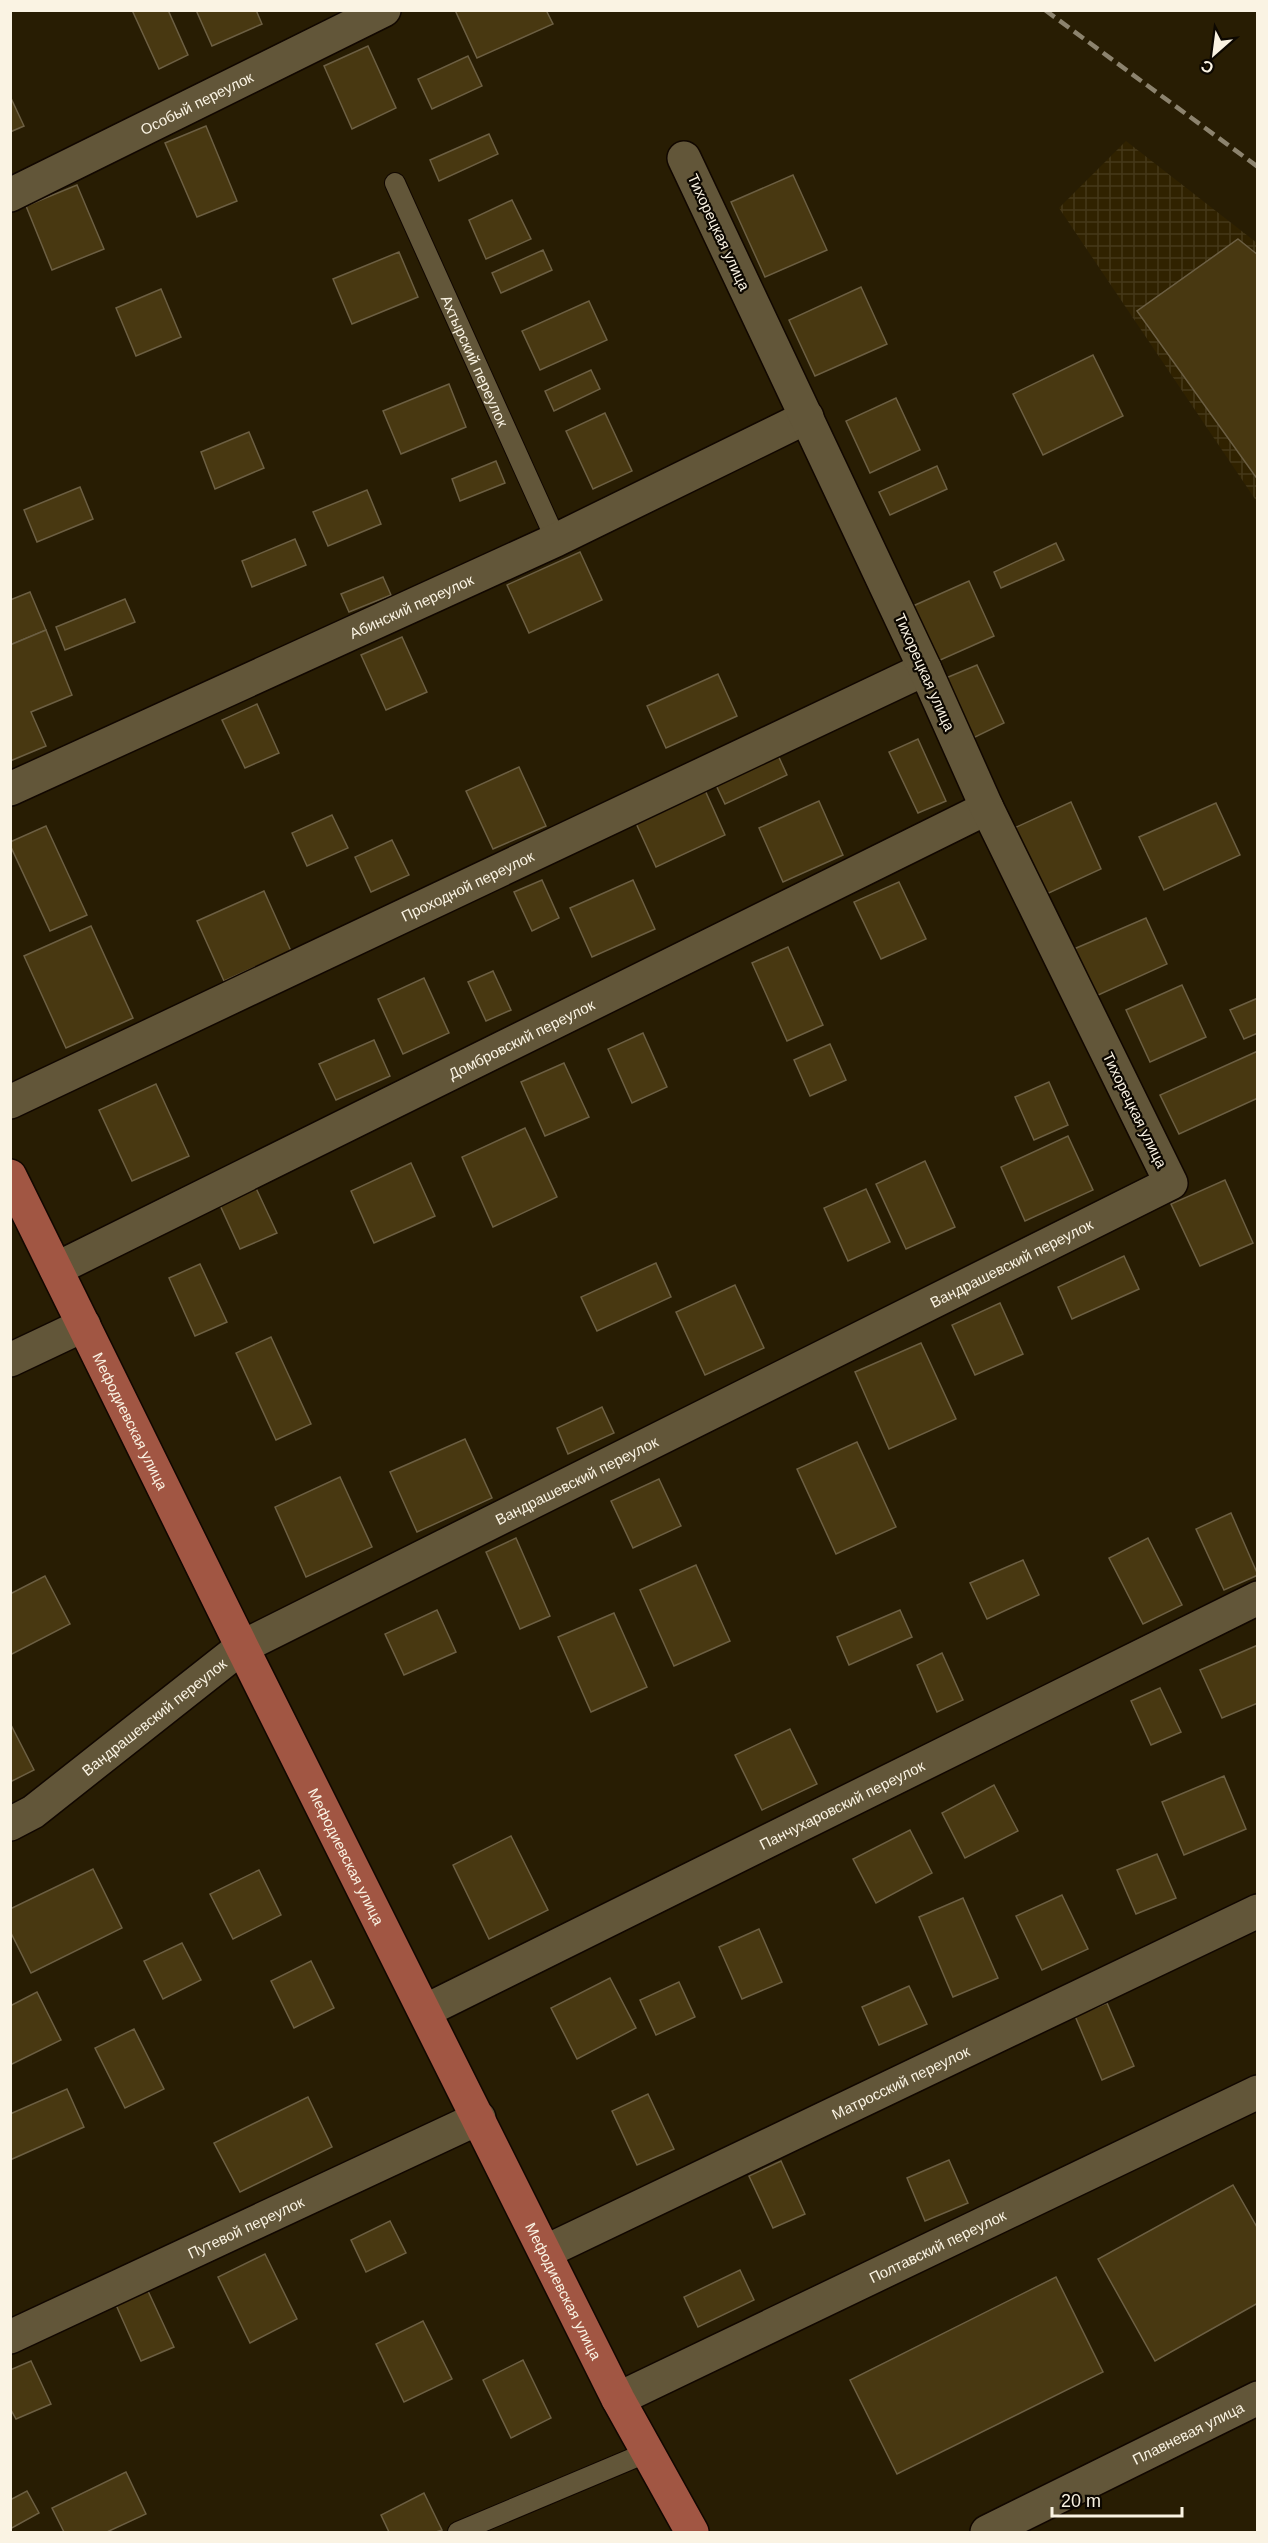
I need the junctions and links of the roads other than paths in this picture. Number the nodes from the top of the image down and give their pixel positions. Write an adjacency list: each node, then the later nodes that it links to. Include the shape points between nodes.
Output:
1 (384, 10): 4 (street, Особый переулок)
2 (684, 158): 5 (street, Тихорецкая улица)
3 (395, 183): 6 (lane, Ахтырский переулок)
4 (10, 195)
5 (807, 417): 6 (street, Абинский переулок); 7 (street, Тихорецкая улица)
6 (556, 540): 8 (street, Абинский переулок)
7 (925, 669): 9 (street, Тихорецкая улица); 10 (street, Проходной переулок)
8 (10, 789)
9 (987, 808): 12 (street, Тихорецкая улица); 13 (street, Домбровский переулок)
10 (10, 1102)
11 (10, 1176): 13 (main road, Мефодиевская улица)
12 (1171, 1184): 17 (street, Вандрашевский переулок)
13 (56, 1269): 14 (main road, Мефодиевская улица)
14 (84, 1325): 15 (street); 17 (main road, Мефодиевская улица)
15 (10, 1360)
16 (1257, 1598): 20 (street, Панчухаровский переулок)
17 (242, 1647): 18 (street, Вандрашевский переулок, via 33,1812); 20 (main road, Мефодиевская улица)
18 (10, 1824)
19 (1257, 1911): 23 (street, Матросский переулок)
20 (424, 2011): 22 (main road, Мефодиевская улица)
21 (1257, 2092): 26 (street, Полтавский переулок)
22 (478, 2118): 23 (main road, Мефодиевская улица); 24 (street, Путевой переулок)
23 (545, 2252): 26 (main road, Мефодиевская улица)
24 (10, 2337)
25 (1257, 2398): 30 (street, Плавневая улица)
26 (618, 2399): 27 (main road, Мефодиевская улица)
27 (648, 2452): 28 (lane); 29 (main road, Мефодиевская улица)
28 (458, 2532)
29 (692, 2532)
30 (987, 2532)

